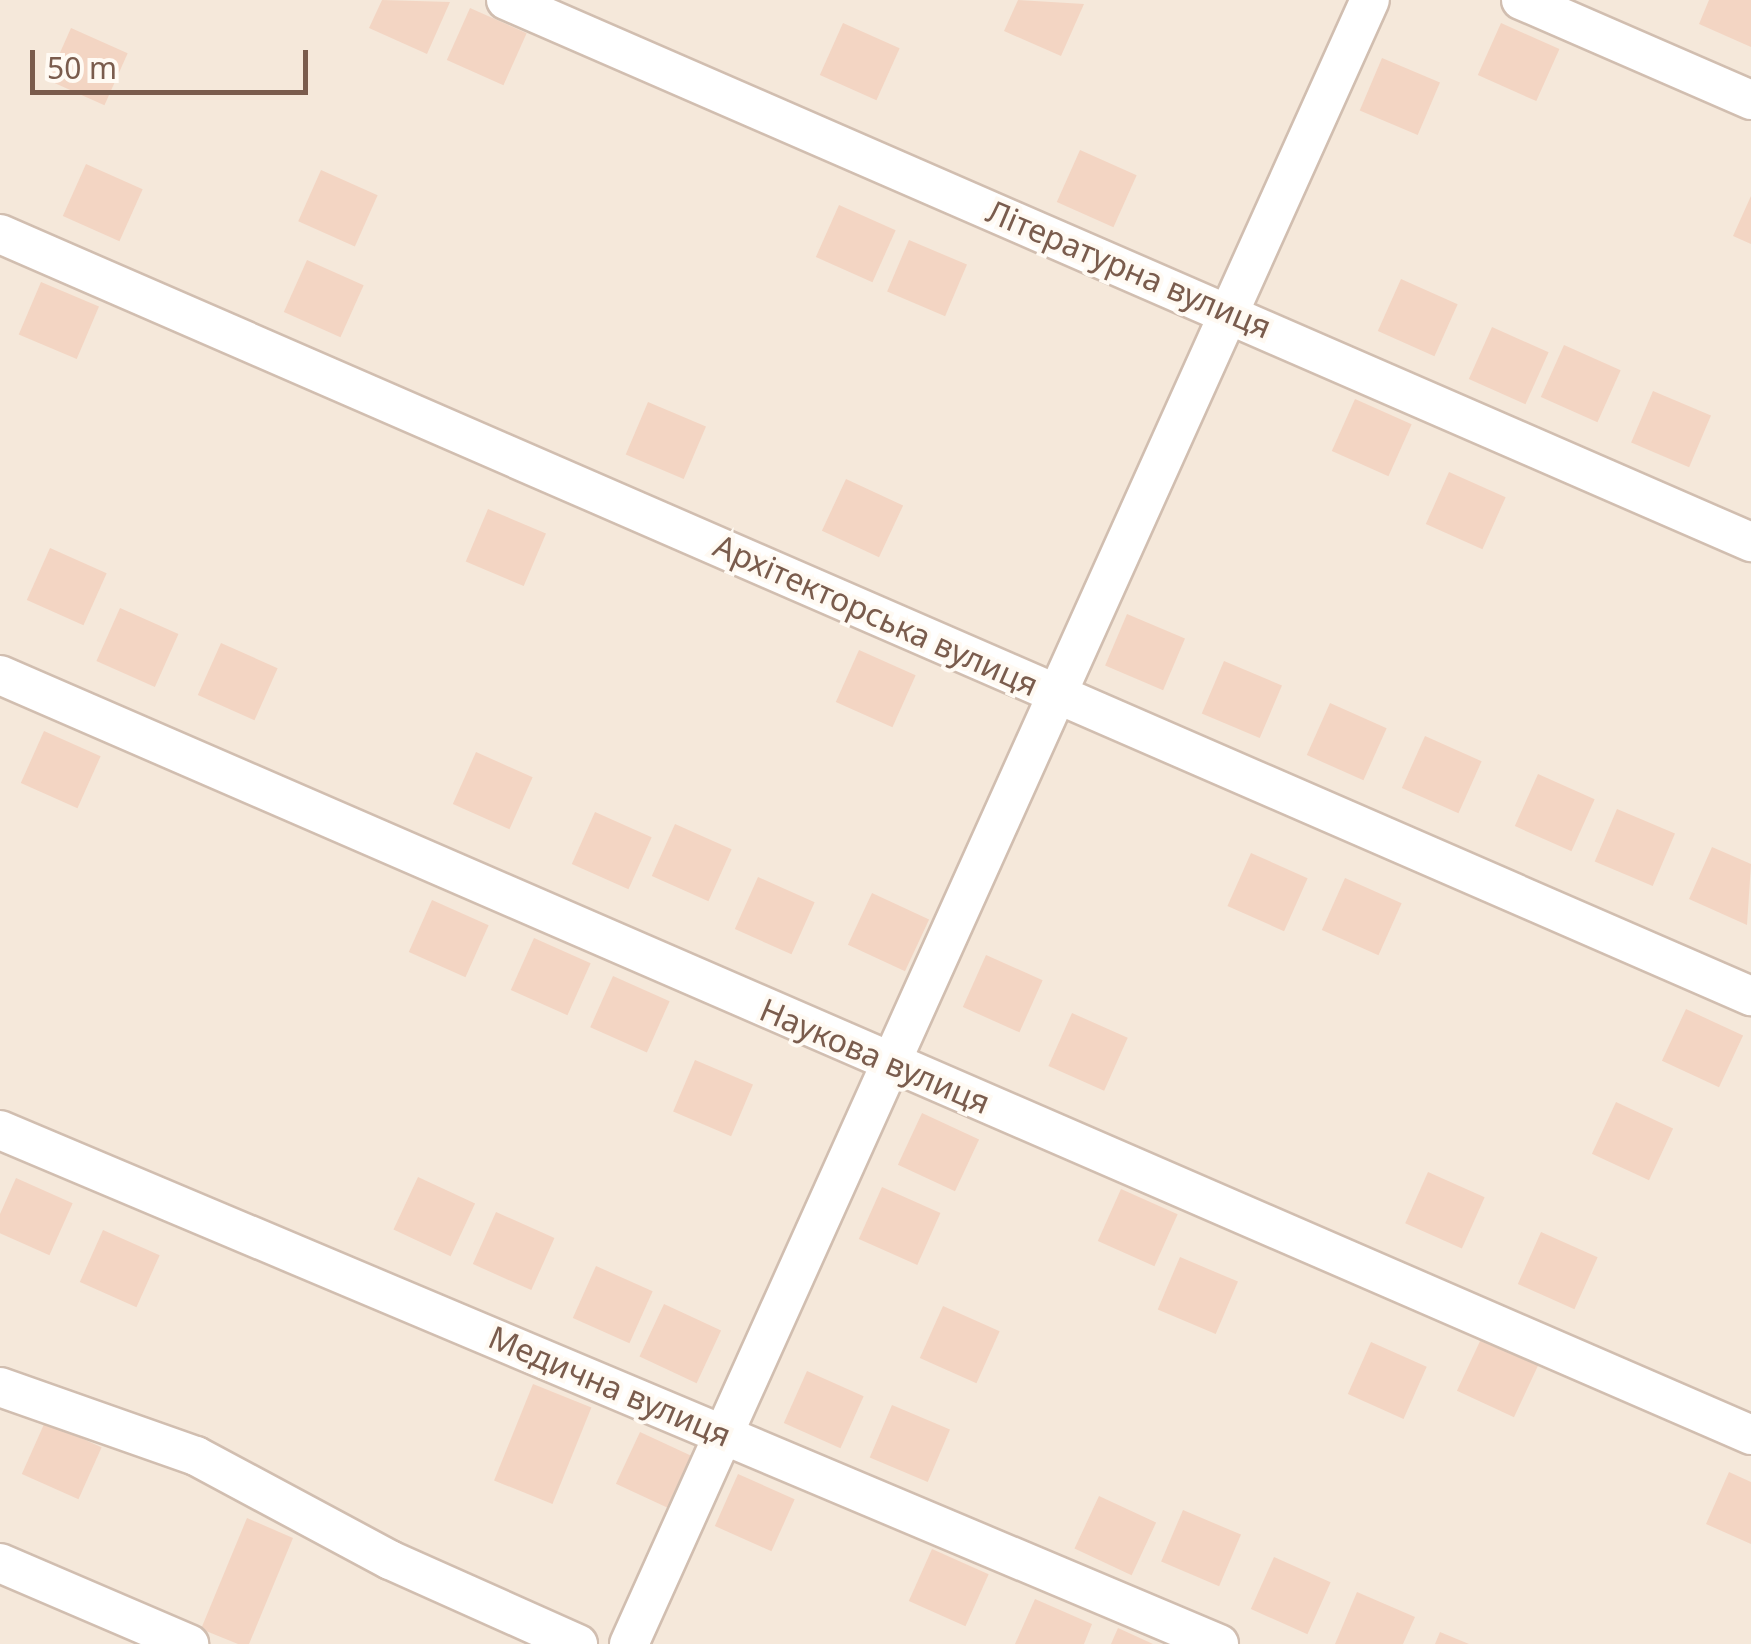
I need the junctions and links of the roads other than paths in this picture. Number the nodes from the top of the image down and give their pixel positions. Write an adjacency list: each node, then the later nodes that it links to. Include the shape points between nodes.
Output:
1 (506, 0): 6 (street, Літературна вулиця)
2 (1370, 0): 6 (street)
3 (1521, 0): 4 (street)
4 (1751, 100)
5 (0, 234): 9 (street, Архітекторська вулиця)
6 (1233, 314): 7 (street, Літературна вулиця); 9 (street)
7 (1751, 542)
8 (0, 675): 11 (street, Наукова вулиця)
9 (1059, 694): 10 (street, Архітекторська вулиця); 11 (street)
10 (1751, 996)
11 (890, 1062): 14 (street); 15 (street, Наукова вулиця)
12 (0, 1130): 14 (street, Медична вулиця)
13 (0, 1387): 18 (street, via 196,1456 390,1560)
14 (719, 1431): 19 (street); 20 (street, Медична вулиця)
15 (1751, 1435)
16 (0, 1563): 17 (street)
17 (189, 1644)
18 (578, 1644)
19 (629, 1644)
20 (1219, 1644)

